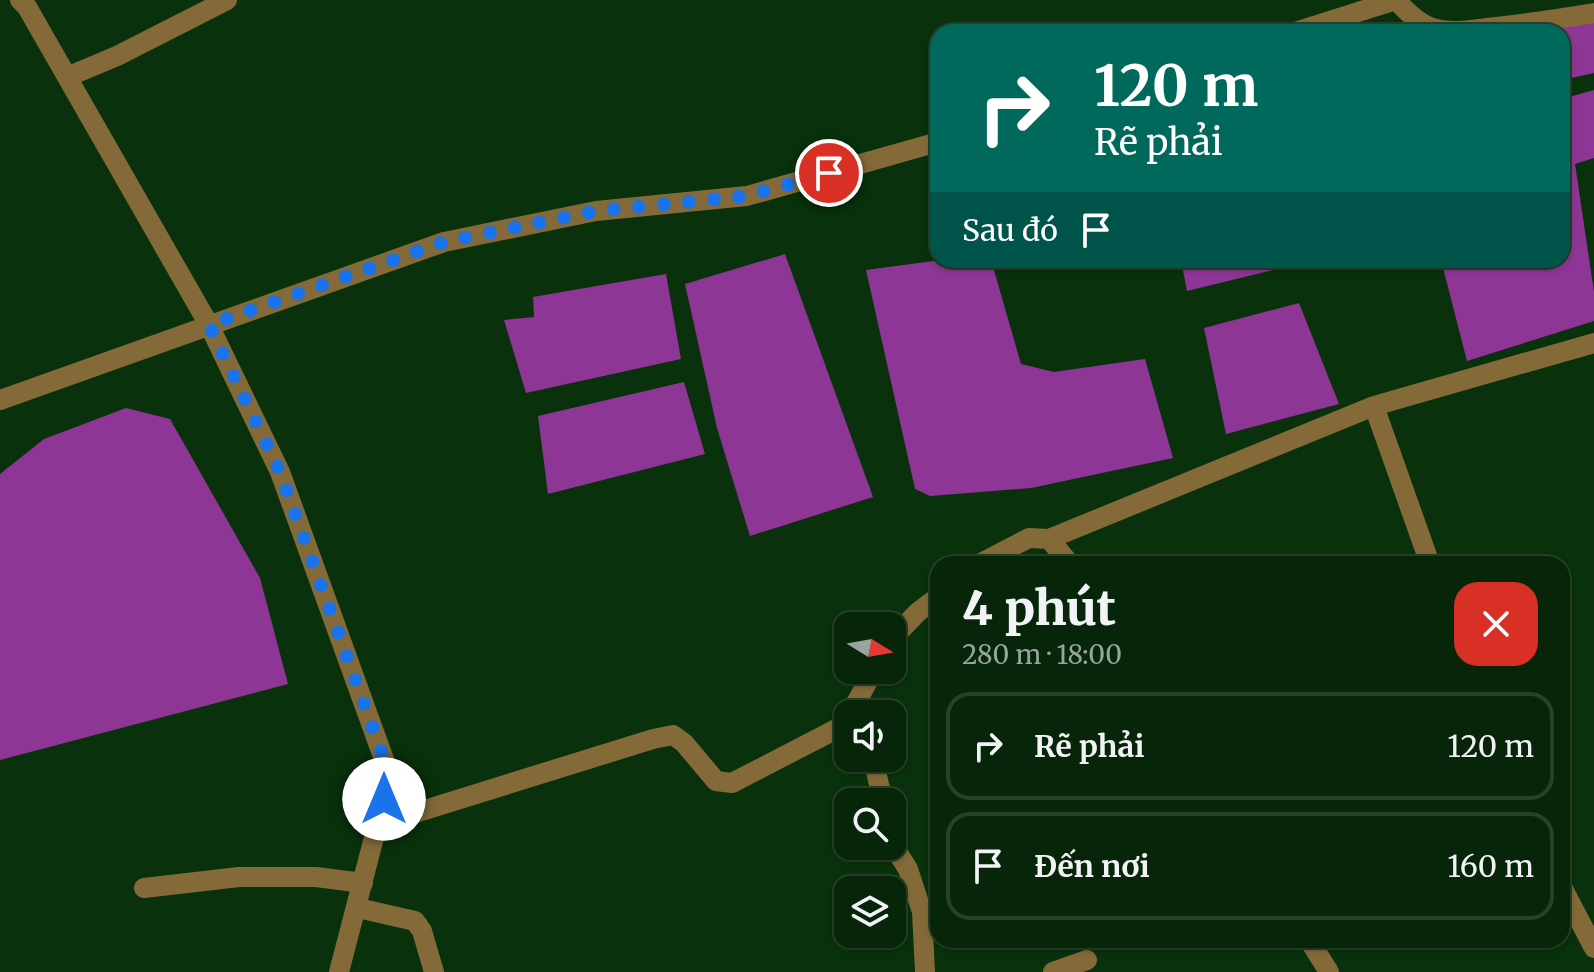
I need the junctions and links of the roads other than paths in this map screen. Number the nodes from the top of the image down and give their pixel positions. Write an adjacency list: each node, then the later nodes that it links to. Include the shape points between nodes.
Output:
1 (20, 0): 8 (street)
2 (227, 0): 8 (street)
3 (1396, 0): 5 (street); 6 (street)
4 (1594, 13): 7 (street)
5 (1320, 24)
6 (1423, 24)
7 (1511, 24)
8 (67, 77): 10 (street)
9 (930, 144): 10 (street, via 747,196 596,211 444,242)
10 (209, 325): 12 (street); 21 (street, via 280,472 390,776)
11 (1594, 343): 13 (street)
12 (0, 400)
13 (1374, 406): 14 (street); 17 (street)
14 (1049, 539): 15 (street, via 1029,538); 16 (street)
15 (994, 556)
16 (1063, 556)
17 (1427, 556)
18 (930, 603): 19 (street)
19 (906, 624)
20 (834, 727): 21 (street, via 732,783 716,781 673,735)
21 (379, 821): 23 (street)
22 (902, 860): 32 (street, via 922,912)
23 (363, 883): 24 (street, via 239,877); 26 (street)
24 (144, 888)
25 (1570, 902): 28 (street)
26 (358, 908): 30 (street); 31 (street, via 415,921)
27 (1314, 948): 34 (street)
28 (1594, 948)
29 (1087, 960): 33 (street)
30 (339, 972)
31 (434, 972)
32 (925, 972)
33 (1053, 972)
34 (1329, 972)

